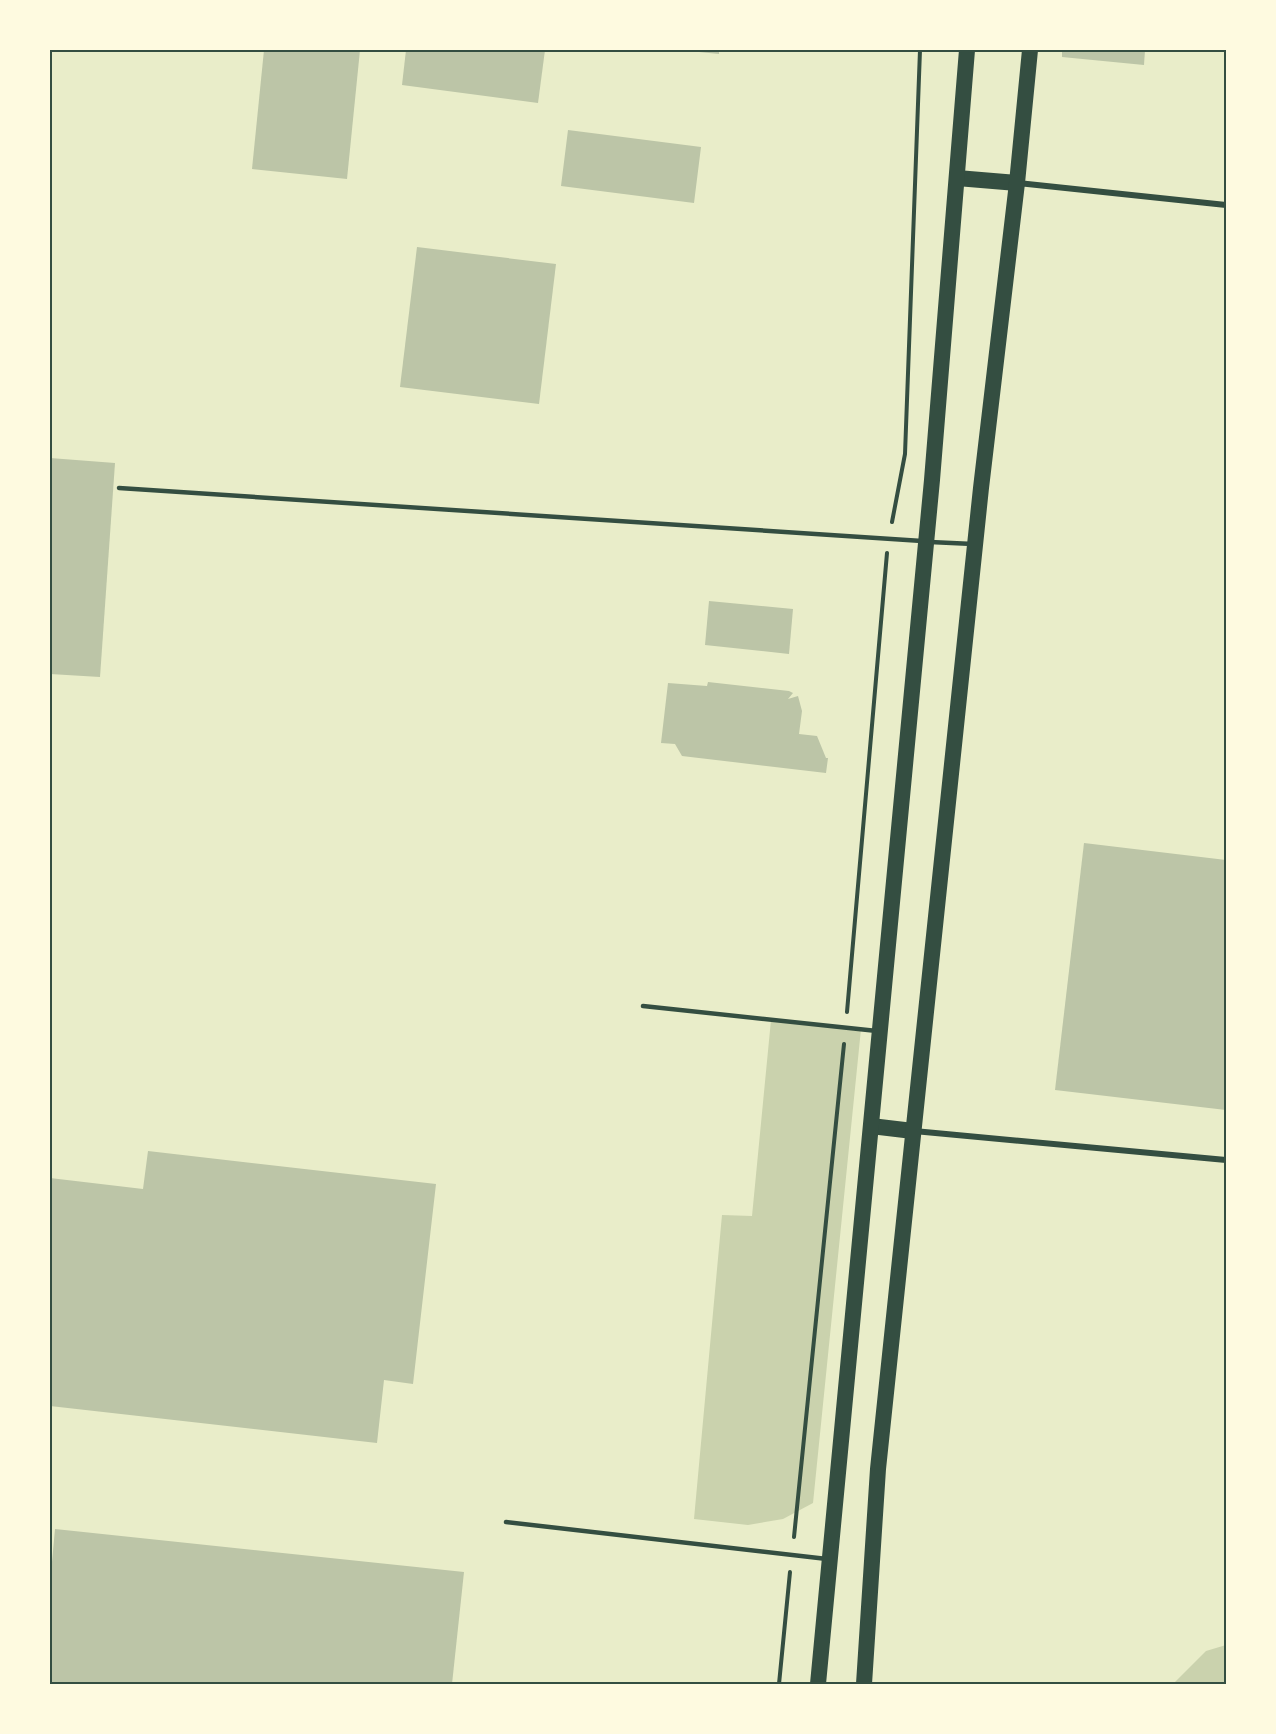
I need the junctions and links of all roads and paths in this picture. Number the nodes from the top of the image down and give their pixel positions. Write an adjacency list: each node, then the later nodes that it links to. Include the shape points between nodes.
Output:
1 (920, 50): 8 (path, via 905,454)
2 (968, 50): 4 (highway)
3 (1030, 50): 5 (highway)
4 (957, 178): 5 (highway); 9 (highway)
5 (1017, 183): 6 (street); 10 (highway)
6 (1227, 205)
7 (119, 488): 8 (lane)
8 (889, 539): 9 (lane); 12 (path)
9 (926, 542): 10 (lane); 13 (highway)
10 (975, 544): 15 (highway)
11 (644, 1006): 12 (lane)
12 (846, 1028): 13 (lane); 18 (path)
13 (880, 1031): 14 (highway)
14 (871, 1126): 15 (highway); 19 (highway)
15 (913, 1131): 16 (street); 22 (highway, via 878,1469)
16 (1227, 1160)
17 (506, 1522): 18 (lane)
18 (792, 1555): 19 (lane); 20 (path)
19 (829, 1559): 21 (highway)
20 (779, 1684)
21 (818, 1684)
22 (864, 1684)

